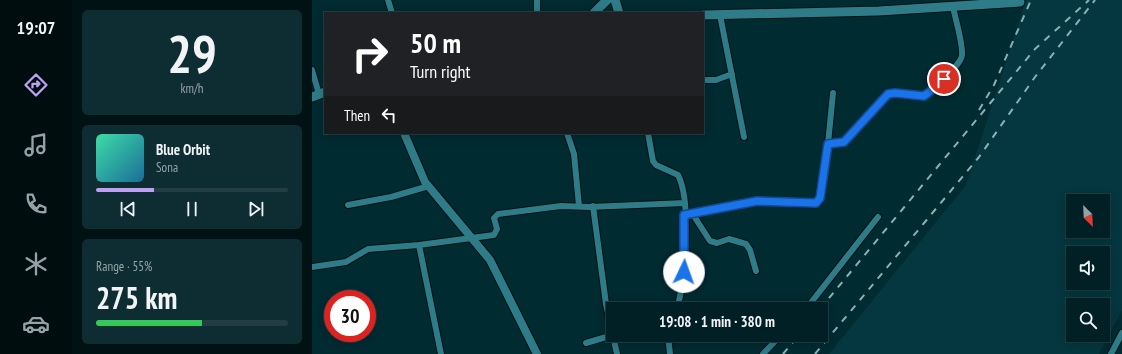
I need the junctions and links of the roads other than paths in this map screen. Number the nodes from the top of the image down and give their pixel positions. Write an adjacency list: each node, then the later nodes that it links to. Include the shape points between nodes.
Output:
1 (388, 0): 8 (street)
2 (536, 0): 9 (street)
3 (607, 0): 10 (main road)
4 (615, 0): 11 (main road)
5 (1020, 2): 7 (main road)
6 (932, 4): 7 (main road); 13 (main road, via 879,11)
7 (953, 6): 23 (street, via 962,54 936,87 920,97 888,94 844,142)
8 (392, 12)
9 (537, 12)
10 (595, 12)
11 (619, 12)
12 (704, 15): 13 (main road)
13 (720, 15): 15 (street)
14 (312, 70): 18 (street)
15 (732, 74): 16 (street, via 716,80); 22 (street)
16 (704, 80)
17 (833, 93): 23 (street)
18 (319, 94)
19 (404, 134): 24 (street)
20 (567, 134): 27 (street, via 574,154)
21 (648, 134): 25 (street, via 653,161 678,176)
22 (744, 137)
23 (828, 144): 29 (street, via 820,198 816,203 757,201)
24 (429, 186): 26 (street); 32 (street)
25 (685, 202): 28 (street); 30 (street)
26 (348, 206)
27 (579, 206): 28 (street); 32 (street, via 543,207 498,214 494,218 494,235)
28 (592, 206): 38 (street)
29 (692, 214): 30 (street); 35 (street, via 710,241 717,243 729,239 746,244)
30 (684, 215): 36 (street, via 684,272)
31 (878, 217): 37 (street)
32 (473, 239): 33 (street); 46 (street, via 490,260)
33 (419, 245): 34 (street, via 368,249 346,262); 45 (street)
34 (312, 267)
35 (756, 271)
36 (678, 302)
37 (811, 302)
38 (606, 304)
39 (1122, 333): 50 (street)
40 (606, 337): 44 (street)
41 (614, 342): 47 (street)
42 (669, 342): 48 (street)
43 (774, 342): 49 (street)
44 (586, 343)
45 (441, 354)
46 (537, 354)
47 (617, 354)
48 (670, 354)
49 (763, 354)
50 (1111, 354)

